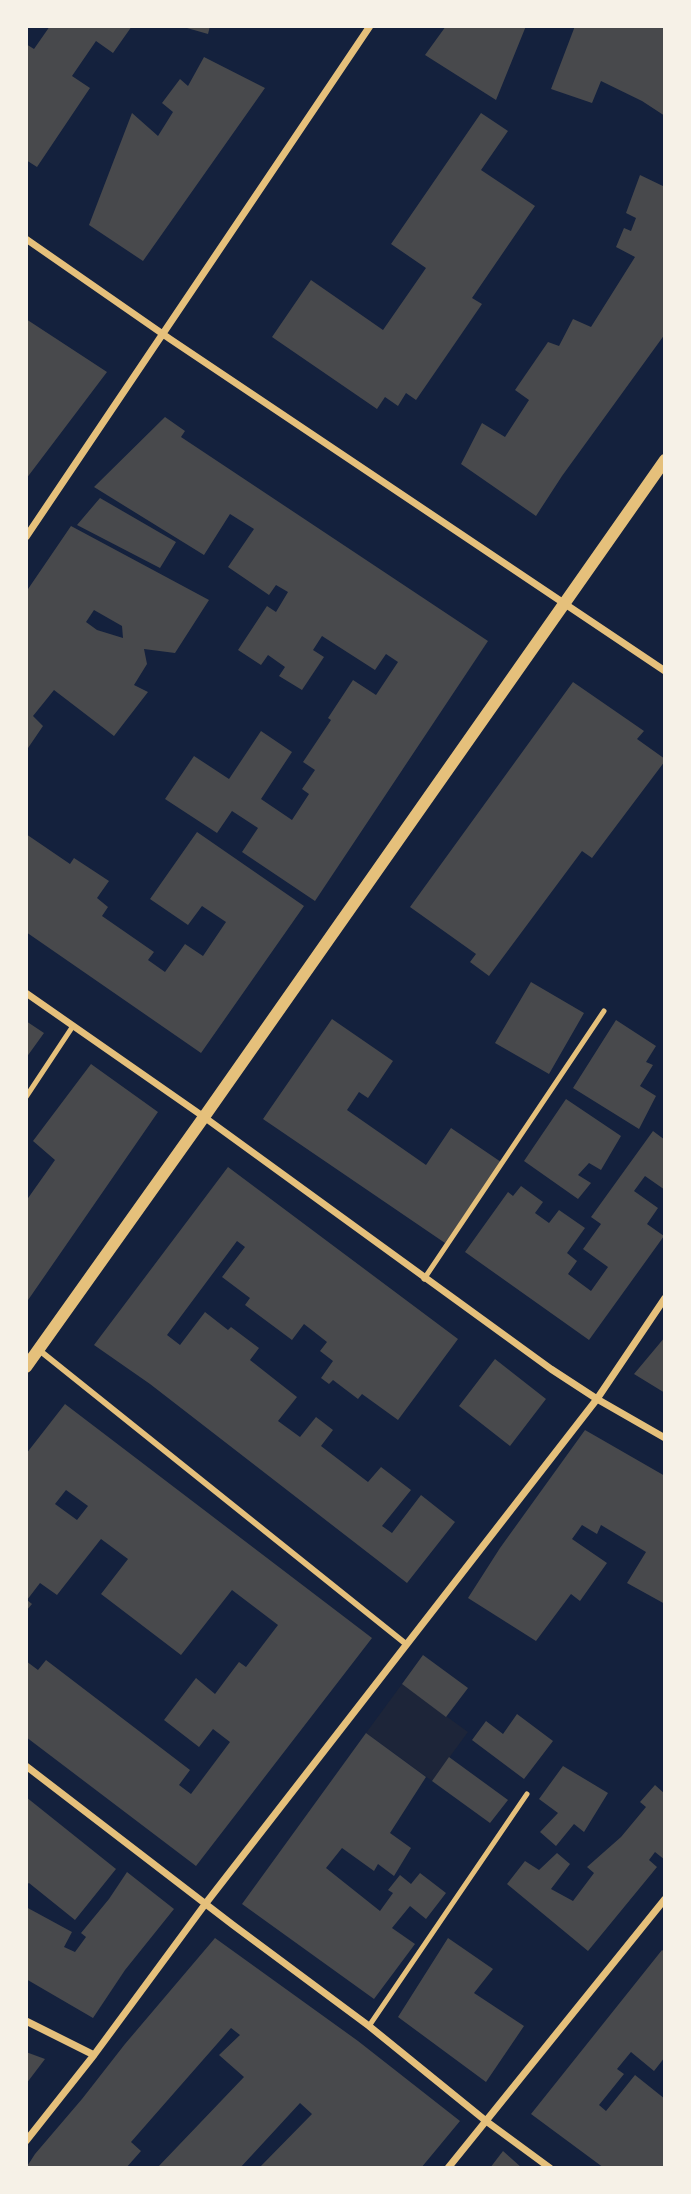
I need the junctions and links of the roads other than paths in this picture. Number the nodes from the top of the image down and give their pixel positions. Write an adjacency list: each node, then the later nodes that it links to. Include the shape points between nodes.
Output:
1 (370, 26): 3 (street)
2 (26, 239): 3 (street)
3 (163, 334): 5 (street); 6 (street)
4 (665, 460): 6 (street)
5 (26, 537)
6 (564, 603): 7 (street); 12 (street)
7 (665, 671)
8 (26, 993): 10 (street)
9 (604, 1011): 13 (lane)
10 (73, 1026): 11 (lane); 12 (street)
11 (26, 1097)
12 (204, 1117): 13 (street); 15 (street)
13 (424, 1279): 17 (street)
14 (665, 1298): 17 (street)
15 (39, 1349): 16 (street); 19 (street)
16 (26, 1367)
17 (597, 1399): 18 (street); 19 (street)
18 (665, 1438)
19 (406, 1644): 23 (street)
20 (26, 1766): 23 (street)
21 (527, 1794): 25 (lane)
22 (665, 1899): 27 (street)
23 (206, 1903): 25 (street); 26 (street)
24 (26, 2021): 26 (street)
25 (369, 2026): 27 (street)
26 (94, 2054): 28 (street)
27 (486, 2121): 29 (street); 30 (street)
28 (26, 2141)
29 (448, 2168)
30 (550, 2168)

